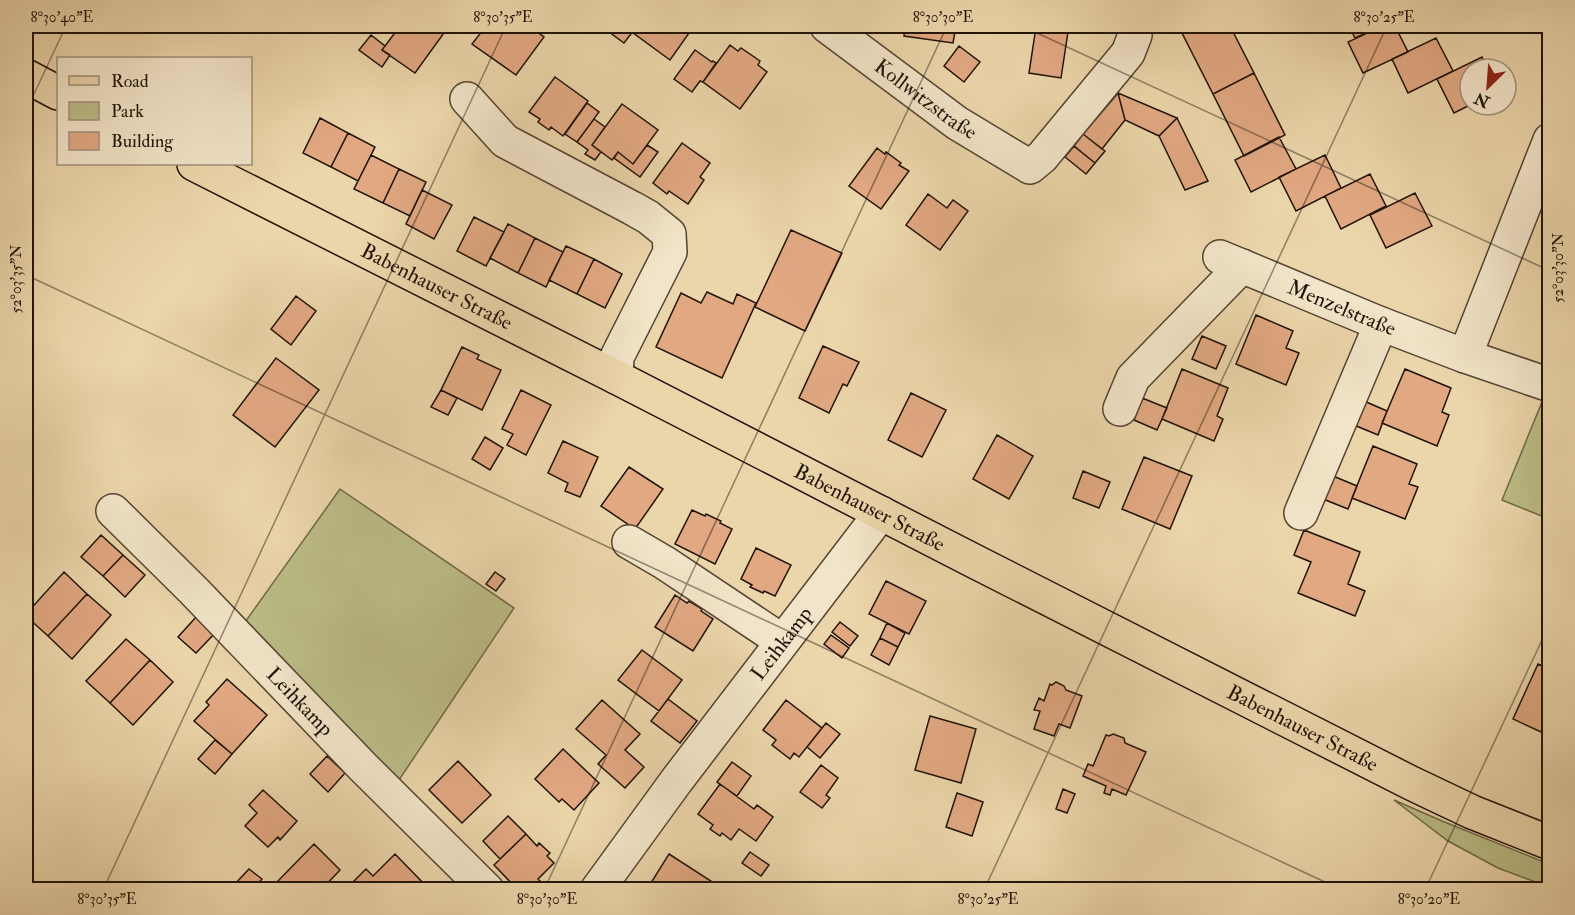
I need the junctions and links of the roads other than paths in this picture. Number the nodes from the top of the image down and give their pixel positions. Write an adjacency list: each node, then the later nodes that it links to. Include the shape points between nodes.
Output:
1 (827, 26): 2 (street, Kollwitzstraße, via 941,112 1030,167 1128,54 1135,35)
2 (1133, 26)
3 (26, 76): 4 (main road)
4 (57, 92)
5 (467, 99): 10 (street, via 505,141 648,217 669,234 670,252 617,357)
6 (1550, 140): 9 (street)
7 (196, 165): 10 (main road, Babenhauser Straße)
8 (1380, 324): 9 (street, Menzelstraße); 12 (street, Menzelstraße, via 1231,261 1133,378); 15 (street)
9 (1465, 356): 11 (street, Menzelstraße)
10 (616, 377): 14 (main road, Babenhauser Straße)
11 (1550, 385)
12 (1120, 409)
13 (113, 511): 19 (street, Leihkamp)
14 (881, 513): 17 (street, Leihkamp); 18 (main road, Babenhauser Straße, via 1411,783)
15 (1301, 513)
16 (629, 542): 17 (street)
17 (782, 641): 20 (street, Leihkamp)
18 (1550, 843)
19 (487, 890)
20 (597, 890)

